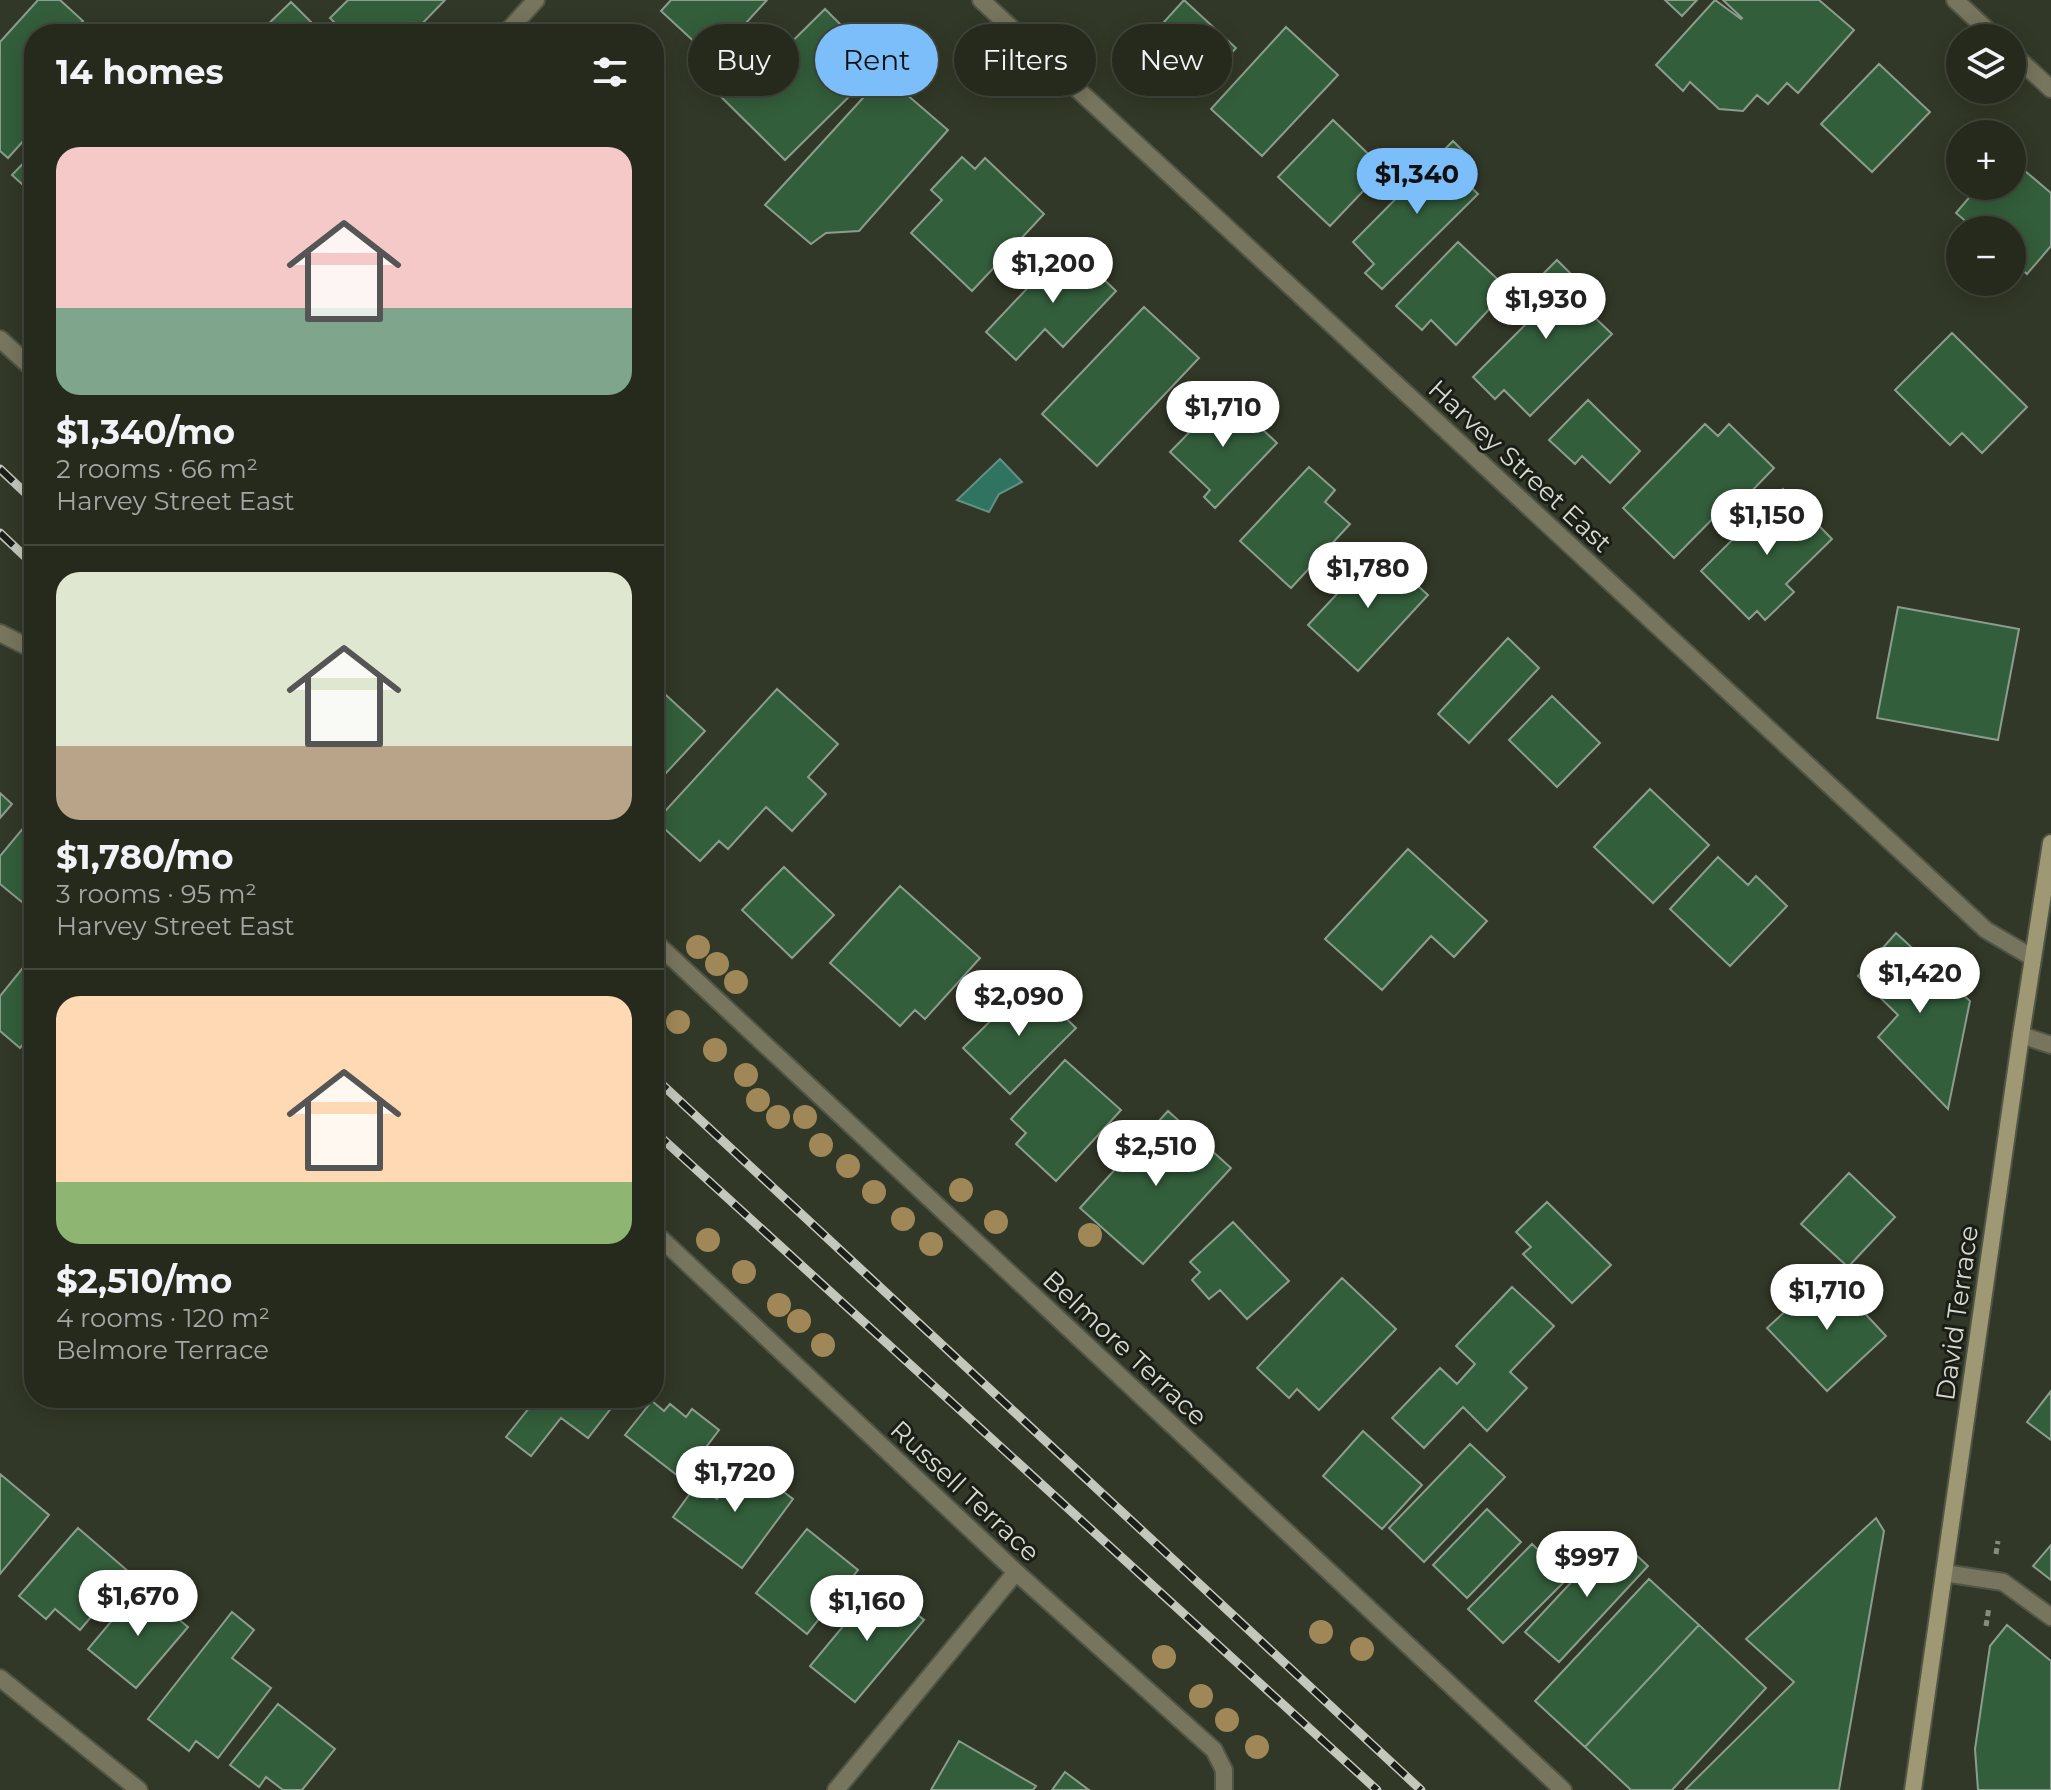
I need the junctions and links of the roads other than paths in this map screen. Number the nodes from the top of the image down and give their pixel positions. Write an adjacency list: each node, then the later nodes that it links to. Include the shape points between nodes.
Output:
1 (536, 0): 4 (street)
2 (981, 0): 14 (street, Harvey Street East, via 1986,930)
3 (1955, 0): 5 (street)
4 (514, 24)
5 (1981, 24)
6 (2026, 66): 7 (street)
7 (2051, 89)
8 (0, 339): 9 (street)
9 (24, 361)
10 (0, 633): 11 (street)
11 (24, 645)
12 (2051, 843): 14 (main road, David Terrace)
13 (664, 950): 25 (street, Belmore Terrace)
14 (2033, 958): 15 (main road, David Terrace)
15 (2021, 1035): 16 (street); 19 (main road, David Terrace)
16 (2051, 1045)
17 (664, 1241): 18 (street, Russell Terrace)
18 (1016, 1572): 23 (street); 24 (street, Russell Terrace, via 1214,1750)
19 (1944, 1573): 20 (street, via 2003,1582); 26 (main road, David Terrace)
20 (2051, 1617)
21 (0, 1678): 22 (street)
22 (139, 1790)
23 (836, 1790)
24 (1226, 1790)
25 (1563, 1790)
26 (1913, 1790)

